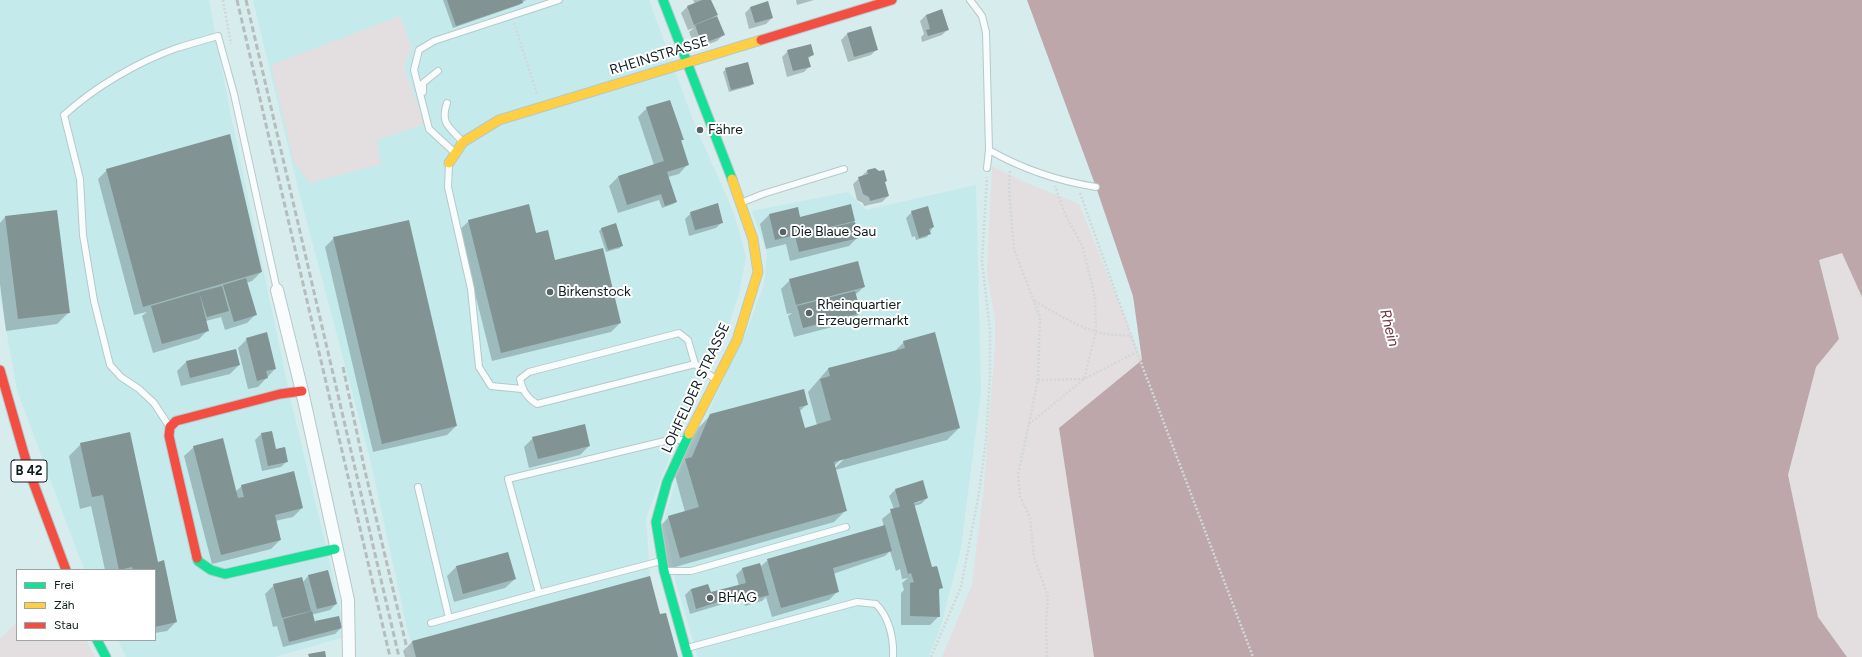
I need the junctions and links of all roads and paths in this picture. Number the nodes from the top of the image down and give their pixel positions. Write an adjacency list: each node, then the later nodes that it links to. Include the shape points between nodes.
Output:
1 (559, 0): 5 (lane)
2 (663, 0): 6 (street, LOHFELDER STRASSE)
3 (892, 0): 6 (street, RHEINSTRASSE)
4 (970, 0): 12 (lane, via 982,16 986,32)
5 (512, 15): 9 (path); 10 (lane, via 434,41 419,50 414,70)
6 (685, 62): 9 (street, RHEINSTRASSE); 21 (street, LOHFELDER STRASSE)
7 (438, 70): 10 (lane, via 423,83)
8 (447, 103): 11 (lane, via 445,123)
9 (541, 107): 11 (street, RHEINSTRASSE, via 499,120)
10 (424, 109): 13 (lane, via 429,129)
11 (463, 142): 13 (street, RHEINSTRASSE)
12 (989, 150): 14 (lane); 16 (lane)
13 (454, 153): 15 (street, RHEINSTRASSE)
14 (1011, 162): 18 (lane); 23 (path, via 1009,191 1014,249)
15 (449, 163): 32 (lane, via 448,188 471,289 479,367 491,386)
16 (987, 168): 51 (path, via 982,261 990,330 986,440 961,587)
17 (844, 170): 21 (lane)
18 (1052, 176): 19 (lane); 24 (path, via 1065,214 1082,245 1095,298)
19 (1077, 184): 20 (lane); 25 (path)
20 (1096, 187)
21 (741, 203): 30 (street, LOHFELDER STRASSE, via 757,252 758,272 737,340)
22 (277, 290): 33 (street); 35 (lane, via 234,94 218,36 175,48 120,75 84,97 64,114 80,179 83,235 94,301 110,365 154,403)
23 (1034, 301): 24 (path, via 1069,321); 31 (path, via 1040,317)
24 (1096, 331): 25 (path); 29 (path)
25 (1132, 336): 26 (path)
26 (1137, 352): 29 (path); 53 (path)
27 (694, 364): 30 (lane); 32 (lane, via 537,404 528,398); 32 (lane, via 688,340 679,333 529,372 520,379)
28 (0, 370): 41 (street, B 42, via 33,485)
29 (1084, 379): 31 (path); 34 (path)
30 (716, 380): 36 (street, LOHFELDER STRASSE)
31 (1038, 380): 34 (path)
32 (522, 389)
33 (302, 391): 35 (street, via 280,394 176,421); 39 (street)
34 (1029, 424): 52 (path, via 1018,475 1020,496 1030,518 1034,557 1048,596)
35 (170, 427): 39 (street, via 169,436 198,561 205,567 213,572 225,574)
36 (686, 441): 40 (street, LOHFELDER STRASSE, via 668,482 656,522); 43 (lane, via 669,440 508,480)
37 (418, 487): 44 (lane)
38 (846, 527): 42 (lane, via 691,571)
39 (335, 549): 49 (street, via 348,600)
40 (662, 560): 42 (street, LOHFELDER STRASSE); 43 (lane)
41 (66, 569)
42 (664, 571): 47 (street, LOHFELDER STRASSE)
43 (539, 593): 44 (lane)
44 (449, 618): 45 (lane)
45 (431, 623)
46 (98, 641): 48 (street)
47 (687, 653): 50 (lane, via 857,602 876,604 884,612 894,644)
48 (106, 657)
49 (349, 657)
50 (893, 657)
51 (931, 657)
52 (1047, 657)
53 (1254, 657)

